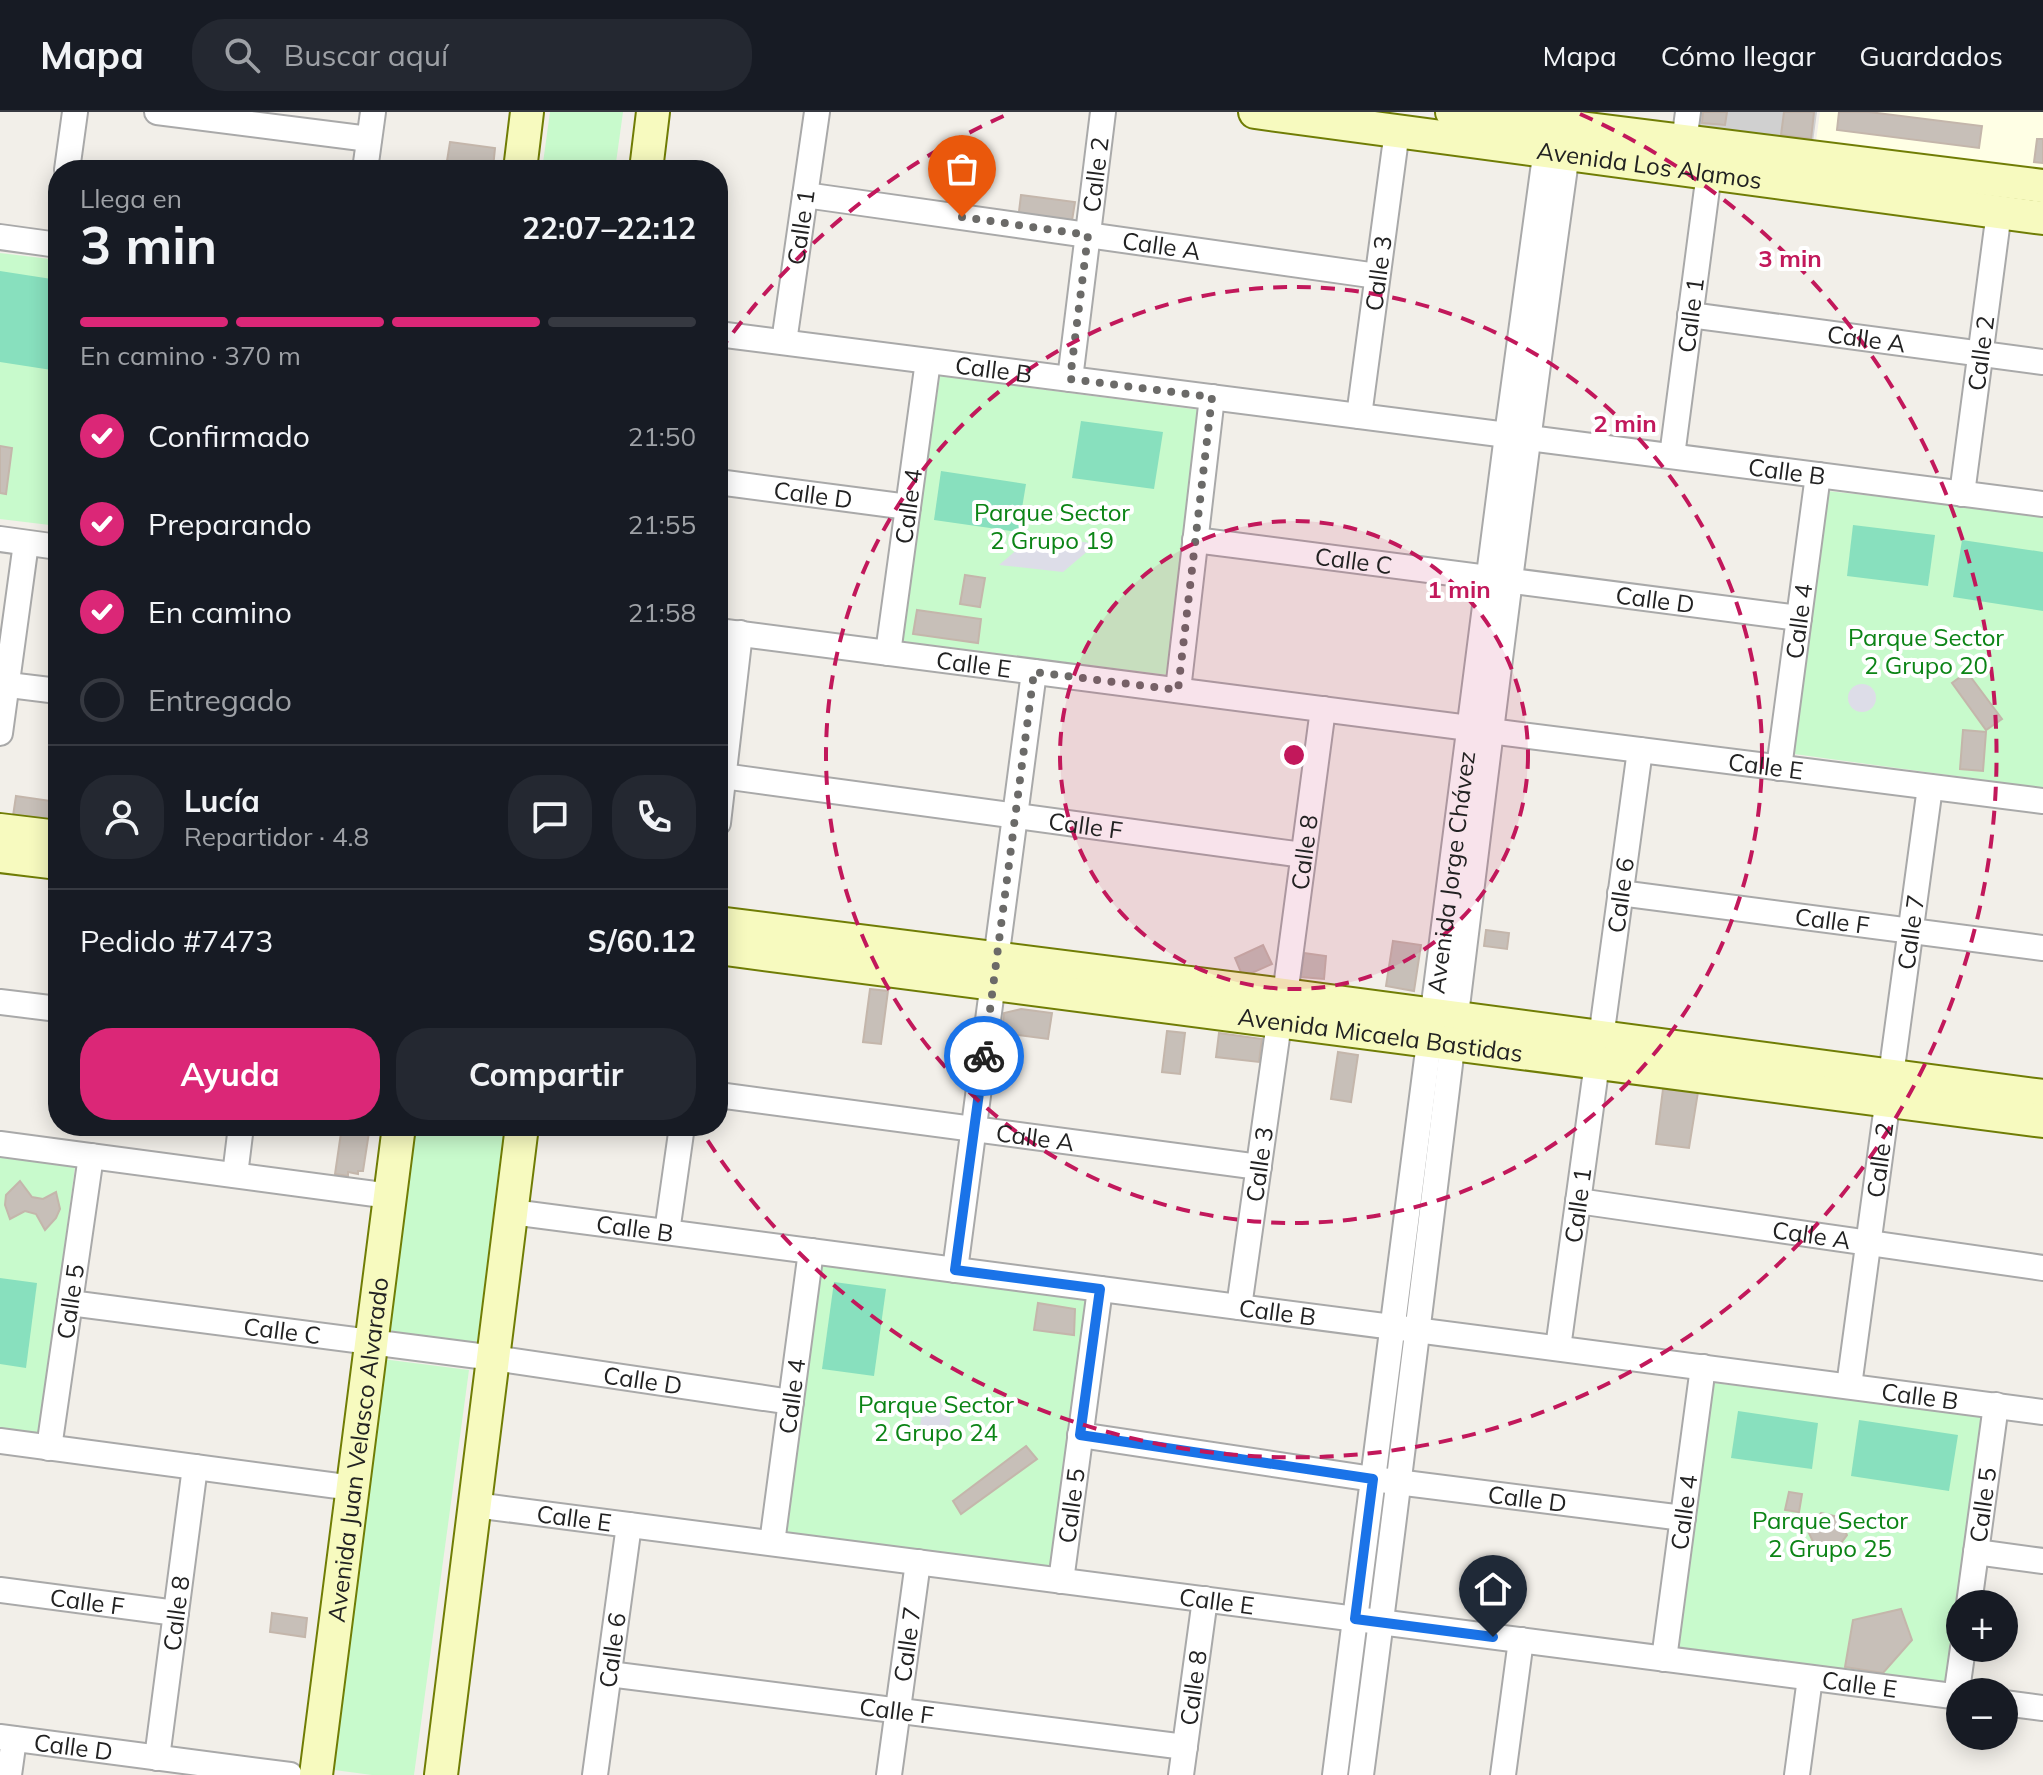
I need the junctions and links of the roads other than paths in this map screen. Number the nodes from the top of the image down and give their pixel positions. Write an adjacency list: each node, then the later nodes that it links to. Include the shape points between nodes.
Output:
1 (75, 112): 14 (street)
2 (157, 112): 13 (street)
3 (373, 112): 13 (street)
4 (527, 112): 16 (street)
5 (653, 112): 17 (street)
6 (817, 112): 20 (street, Calle 1)
7 (1103, 112): 23 (street, Calle 2)
8 (1255, 112): 12 (street, Avenida Los Alamos)
9 (1452, 112): 11 (street, Avenida Los Alamos)
10 (1686, 127): 11 (street, Avenida Los Alamos); 19 (street, Avenida Los Alamos)
11 (1560, 130): 12 (street, Avenida Los Alamos); 18 (street, Avenida Los Alamos); 36 (street, Avenida Jorge Chávez)
12 (1397, 131): 26 (street, Calle 3)
13 (369, 139): 15 (street)
14 (68, 160)
15 (366, 160)
16 (521, 160)
17 (647, 160)
18 (1709, 173): 21 (street, Avenida Los Alamos); 27 (street, Calle 1)
19 (2043, 186)
20 (805, 195): 23 (street, Calle A); 29 (street, Calle 1)
21 (1999, 212): 22 (street, Avenida Los Alamos); 30 (street, Calle 2)
22 (2043, 218)
23 (1088, 235): 26 (street, Calle A); 33 (street, Calle 2)
24 (0, 237): 25 (street)
25 (48, 243)
26 (1377, 276): 35 (street, Calle 3)
27 (1690, 315): 30 (street, Calle A); 37 (street, Calle 1)
28 (728, 335): 29 (street, Calle B)
29 (784, 342): 31 (street, Calle B)
30 (1981, 353): 32 (street, Calle A); 40 (street, Calle 2)
31 (928, 361): 33 (street, Calle B); 42 (street, Calle 4)
32 (2043, 362)
33 (1070, 379): 34 (street, Calle B)
34 (1212, 397): 35 (street, Calle B); 44 (street)
35 (1359, 416): 36 (street, Calle B)
36 (1518, 437): 37 (street, Calle B); 47 (street, Avenida Jorge Chávez)
37 (1672, 456): 38 (street, Calle B)
38 (1818, 475): 40 (street, Calle B); 48 (street, Calle 4)
39 (728, 483): 42 (street, Calle D)
40 (1962, 494): 41 (street, Calle B)
41 (2043, 504)
42 (908, 507): 50 (street, Calle 4)
43 (0, 539): 45 (street)
44 (1195, 540): 47 (street, Calle C); 55 (street)
45 (26, 543): 46 (street); 53 (street)
46 (48, 546)
47 (1500, 579): 48 (street, Calle D); 57 (street, Avenida Jorge Chávez)
48 (1799, 618): 60 (street, Calle 4)
49 (729, 632): 50 (street, Calle E); 51 (street)
50 (888, 653): 52 (street, Calle E)
51 (728, 656)
52 (1034, 672): 55 (street, Calle E); 64 (street)
53 (3, 684): 54 (street); 58 (street)
54 (48, 690)
55 (1178, 690): 56 (street, Calle E)
56 (1323, 709): 57 (street, Calle E); 67 (street, Calle 8)
57 (1480, 730): 59 (street, Calle E); 79 (street, Avenida Jorge Chávez)
58 (0, 733)
59 (1640, 750): 60 (street, Calle E); 70 (street, Calle 6)
60 (1779, 768): 62 (street, Calle E)
61 (728, 777): 64 (street, Calle F)
62 (1930, 787): 63 (street, Calle E); 72 (street, Calle 7)
63 (2043, 801)
64 (1016, 816): 67 (street, Calle F); 75 (street)
65 (0, 830): 66 (street)
66 (48, 836)
67 (1303, 855): 78 (street, Calle 8)
68 (0, 856): 69 (street)
69 (48, 862)
70 (1620, 893): 72 (street, Calle F); 80 (street, Calle 6)
71 (728, 925): 75 (street, Avenida Micaela Bastidas)
72 (1911, 931): 73 (street, Calle F); 81 (street, Calle 7)
73 (2043, 948)
74 (728, 949): 75 (street, Avenida Micaela Bastidas)
75 (996, 971): 78 (street, Avenida Micaela Bastidas); 85 (street)
76 (0, 1002): 77 (street)
77 (48, 1008)
78 (1282, 1009): 79 (street, Avenida Micaela Bastidas); 92 (street, Calle 3)
79 (1442, 1029): 80 (street, Avenida Micaela Bastidas); 105 (street, Avenida Jorge Chávez); 106 (street, Avenida Jorge Chávez)
80 (1599, 1050): 81 (street, Avenida Micaela Bastidas); 95 (street, Calle 1)
81 (1890, 1088): 83 (street, Avenida Micaela Bastidas); 84 (street, Avenida Micaela Bastidas); 98 (street, Calle 2)
82 (728, 1096): 85 (street, Calle A)
83 (2043, 1096)
84 (2043, 1121)
85 (974, 1129): 92 (street, Calle A); 101 (street)
86 (240, 1136): 93 (street)
87 (398, 1136): 94 (street, Avenida Juan Velasco Alvarado)
88 (521, 1136): 96 (street)
89 (681, 1136): 97 (street)
90 (0, 1144): 91 (street)
91 (91, 1156): 93 (street); 103 (street, Calle 5)
92 (1259, 1167): 104 (street, Calle 3)
93 (235, 1175): 94 (street)
94 (390, 1196): 107 (street, Avenida Juan Velasco Alvarado)
95 (1578, 1201): 98 (street, Calle A); 108 (street, Calle 1)
96 (512, 1212): 97 (street, Calle B); 109 (street)
97 (667, 1232): 99 (street, Calle B)
98 (1869, 1243): 100 (street, Calle A); 111 (street, Calle 2)
99 (811, 1251): 101 (street, Calle B); 112 (street, Calle 4)
100 (2043, 1268)
101 (955, 1270): 102 (street, Calle B)
102 (1100, 1289): 104 (street, Calle B); 115 (street, Calle 5)
103 (70, 1303): 107 (street, Calle C); 117 (street, Calle 5)
104 (1239, 1307): 105 (street, Calle B)
105 (1393, 1327): 106 (street, Calle B); 119 (street, Avenida Jorge Chávez)
106 (1419, 1330): 108 (street, Calle B); 120 (street, Avenida Jorge Chávez)
107 (371, 1343): 109 (street, Calle C); 121 (street, Avenida Juan Velasco Alvarado)
108 (1558, 1348): 110 (street, Calle B)
109 (494, 1358): 112 (street, Calle D); 122 (street)
110 (1703, 1367): 111 (street, Calle B); 123 (street, Calle 4)
111 (1849, 1386): 113 (street, Calle B)
112 (791, 1402): 125 (street, Calle 4)
113 (1996, 1405): 114 (street, Calle B); 126 (street, Calle 5)
114 (2043, 1412)
115 (1080, 1435): 119 (street); 129 (street, Calle 5)
116 (0, 1441): 117 (street)
117 (49, 1448): 118 (street)
118 (195, 1467): 121 (street); 133 (street, Calle 8)
119 (1373, 1479): 120 (street, Calle D); 134 (street, Avenida Jorge Chávez)
120 (1398, 1482): 123 (street, Calle D); 135 (street, Avenida Jorge Chávez)
121 (353, 1488): 149 (street, Avenida Juan Velasco Alvarado)
122 (475, 1505): 124 (street, Calle E); 150 (street)
123 (1683, 1518): 137 (street, Calle 4)
124 (629, 1525): 125 (street, Calle E); 138 (street, Calle 6)
125 (772, 1543): 128 (street, Calle E)
126 (1976, 1552): 127 (street); 131 (street, Calle 5)
127 (2043, 1561)
128 (918, 1562): 129 (street, Calle E); 143 (street, Calle 7)
129 (1061, 1581): 132 (street, Calle E)
130 (0, 1590): 133 (street, Calle F)
131 (1971, 1590)
132 (1205, 1599): 134 (street, Calle E); 145 (street, Calle 8)
133 (176, 1613): 146 (street, Calle 8)
134 (1355, 1619): 135 (street, Calle E); 154 (street, Avenida Jorge Chávez)
135 (1381, 1622): 136 (street, Calle E); 155 (street, Avenida Jorge Chávez)
136 (1521, 1640): 137 (street, Calle E); 156 (street)
137 (1664, 1659): 139 (street, Calle E)
138 (609, 1674): 143 (street, Calle F); 151 (street, Calle 6)
139 (1810, 1678): 140 (street, Calle E); 157 (street)
140 (1946, 1695)
141 (2018, 1705): 142 (street)
142 (2043, 1708)
143 (897, 1711): 145 (street, Calle F); 152 (street, Calle 7)
144 (7, 1738): 146 (street, Calle D); 147 (street)
145 (1185, 1747): 153 (street, Calle 8)
146 (157, 1758): 148 (street, Calle D)
147 (9, 1775)
148 (290, 1775)
149 (316, 1775)
150 (441, 1775)
151 (595, 1775)
152 (889, 1775)
153 (1181, 1775)
154 (1335, 1775)
155 (1361, 1775)
156 (1503, 1775)
157 (1797, 1775)

